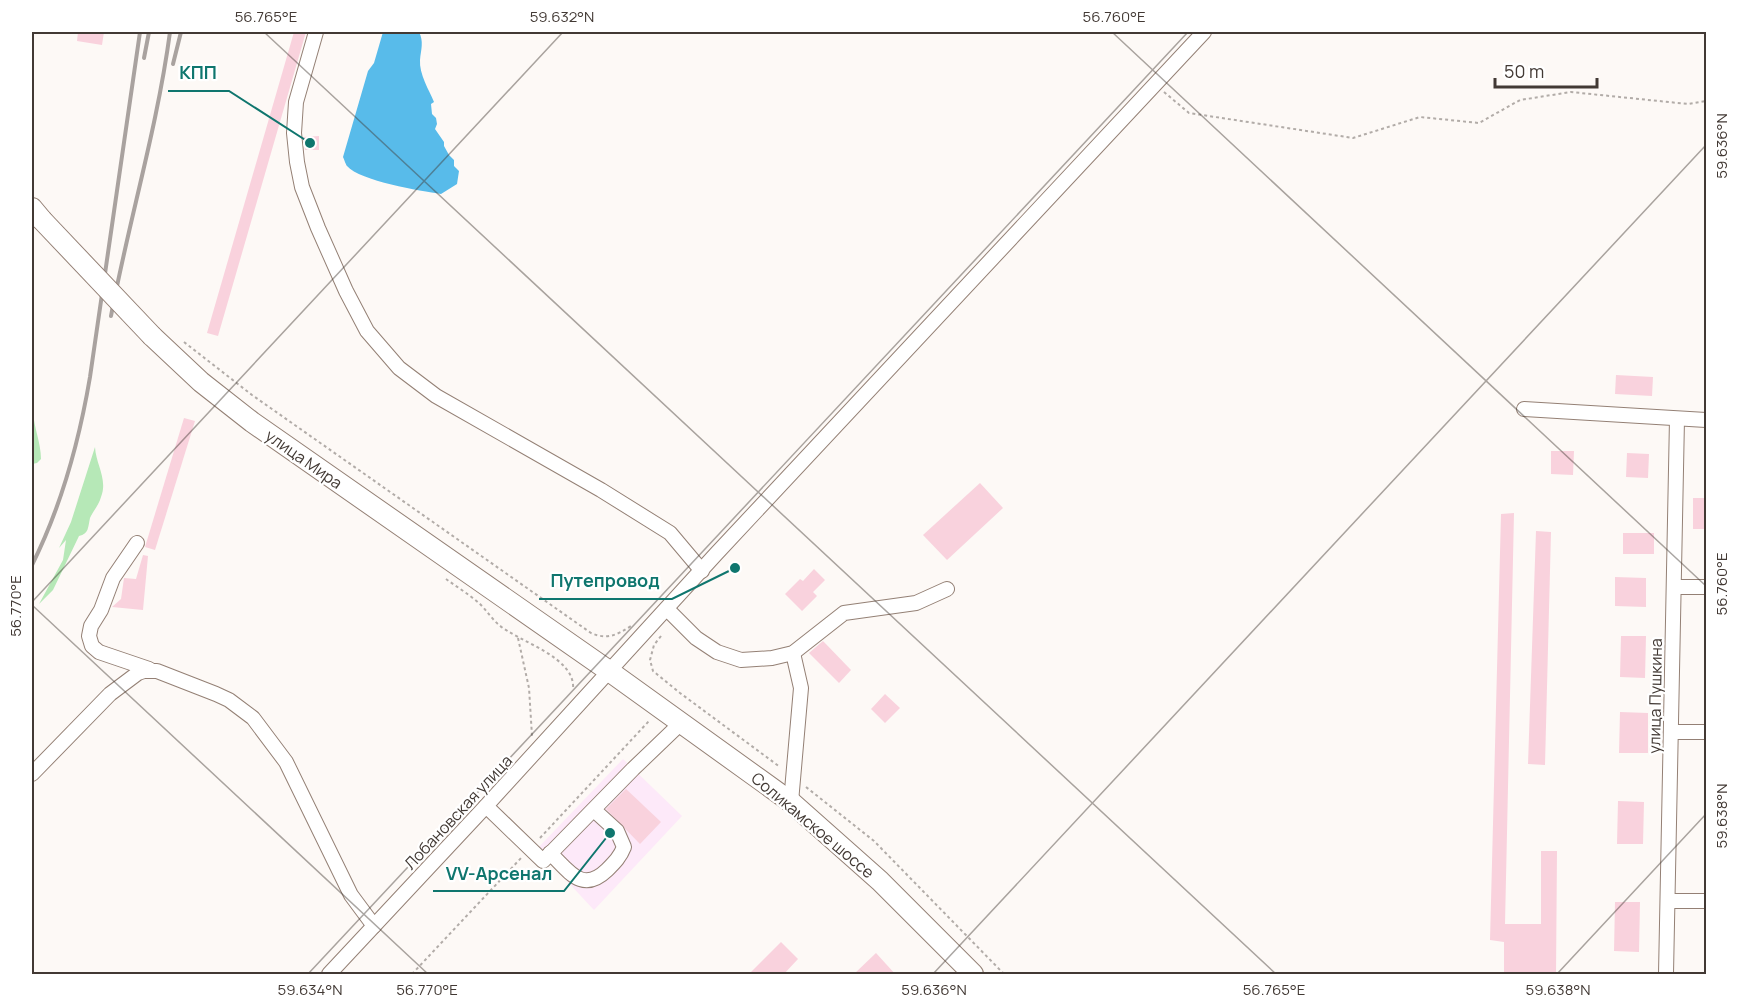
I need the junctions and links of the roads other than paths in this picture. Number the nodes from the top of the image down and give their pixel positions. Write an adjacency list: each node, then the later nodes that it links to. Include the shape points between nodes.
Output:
1 (316, 32): 8 (street, via 296,102 298,168 318,228 367,331 399,368 436,396 670,533)
2 (1204, 32): 8 (street, Лобановская улица)
3 (37, 214): 15 (highway, улица Мира, bridge, via 201,382 252,422)
4 (1524, 409): 5 (street)
5 (1677, 419): 6 (street); 10 (street, улица Пушкина)
6 (1707, 420)
7 (137, 543): 14 (street, via 112,578 89,636 99,652)
8 (702, 571): 12 (street, Лобановская улица)
9 (1707, 586): 10 (street)
10 (1674, 587): 17 (street, улица Пушкина)
11 (947, 589): 13 (street, via 916,603 844,613)
12 (667, 609): 13 (street, via 696,638 717,652 741,660); 15 (street, Лобановская улица)
13 (793, 653): 20 (street, via 801,688)
14 (151, 670): 19 (street, via 138,673 119,686); 26 (street, via 229,700 264,730 298,782 351,895)
15 (609, 671): 16 (highway, Соликамское шоссе); 21 (street, Лобановская улица)
16 (681, 723): 20 (highway, Соликамское шоссе); 22 (street)
17 (1671, 732): 18 (street); 24 (street, улица Пушкина)
18 (1707, 732)
19 (32, 774)
20 (791, 802): 28 (highway, Соликамское шоссе, via 880,881)
21 (486, 807): 23 (street, via 543,861); 26 (street, Лобановская улица)
22 (594, 810): 23 (street); 23 (street, via 617,831 624,847 619,858 599,878 589,882 576,878)
23 (550, 853)
24 (1668, 901): 25 (street); 29 (street, улица Пушкина)
25 (1707, 901)
26 (374, 926): 27 (street, Лобановская улица)
27 (329, 975)
28 (973, 975)
29 (1666, 975)

